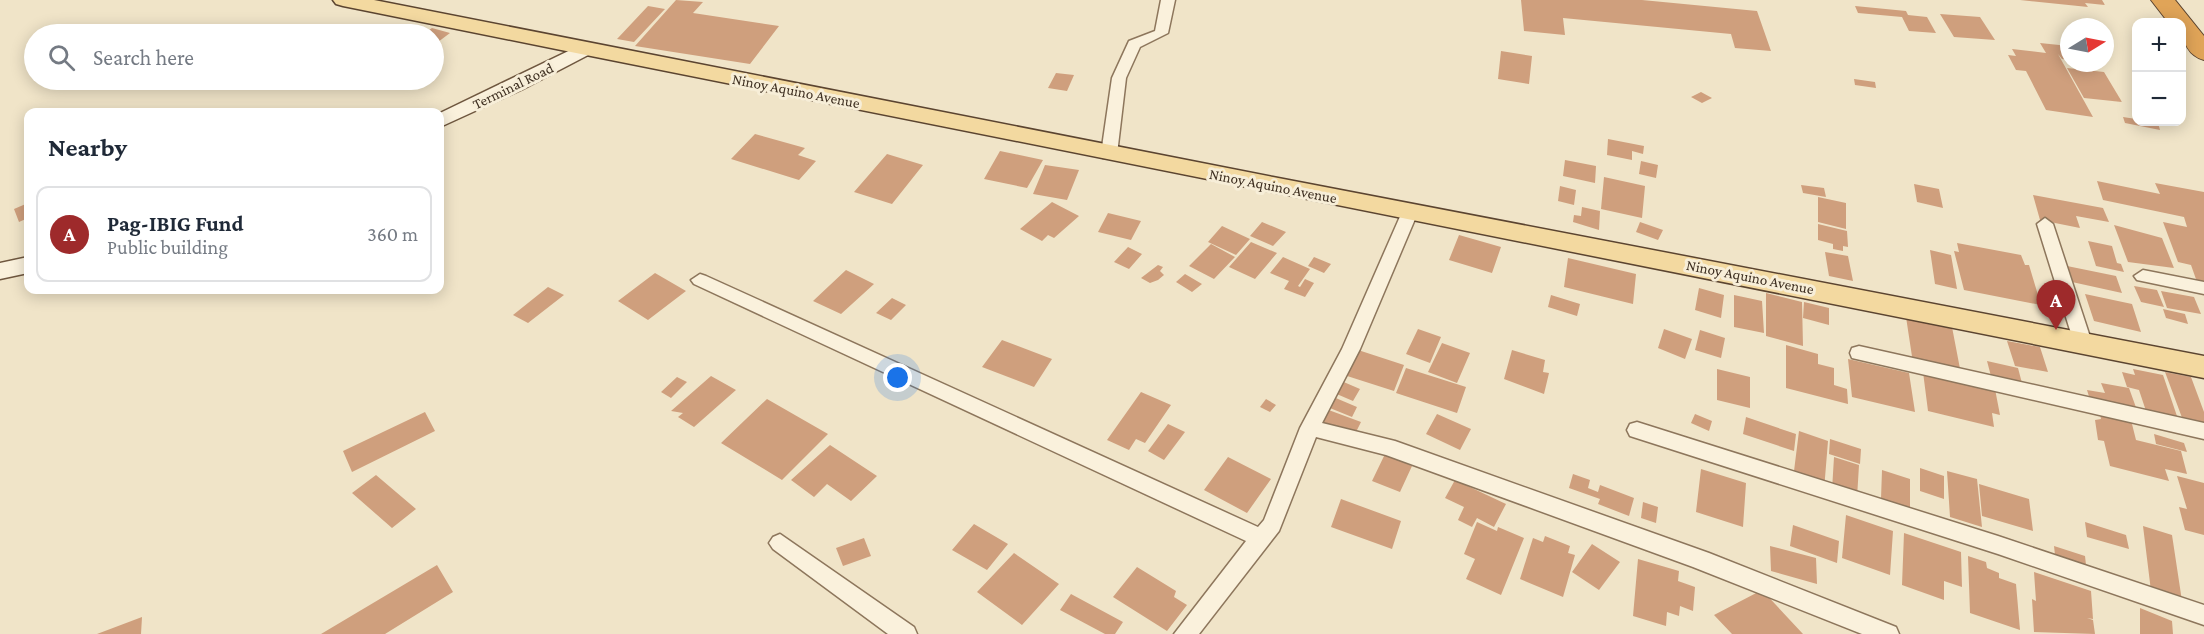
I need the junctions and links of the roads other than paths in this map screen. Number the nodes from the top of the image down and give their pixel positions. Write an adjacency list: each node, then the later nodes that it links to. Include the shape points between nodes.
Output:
1 (343, 0): 4 (main road, Ninoy Aquino Avenue)
2 (1168, 0): 7 (street, via 1161,33 1134,44 1119,78)
3 (2163, 0): 5 (highway)
4 (585, 49): 6 (street, Terminal Road); 7 (main road, Ninoy Aquino Avenue)
5 (2204, 52)
6 (444, 119)
7 (1108, 154): 8 (main road, Ninoy Aquino Avenue)
8 (1410, 212): 15 (main road, Ninoy Aquino Avenue); 18 (street, via 1351,349)
9 (2045, 224): 15 (street)
10 (24, 266): 11 (street)
11 (0, 271)
12 (2143, 276): 14 (street)
13 (700, 280): 21 (street)
14 (2204, 288)
15 (2083, 343): 17 (main road, Ninoy Aquino Avenue)
16 (1859, 354): 20 (street)
17 (2204, 367)
18 (1310, 428): 21 (street, via 1294,475); 26 (street, via 1409,454 1701,560)
19 (1637, 430): 23 (street)
20 (2204, 431)
21 (1262, 539): 25 (street)
22 (780, 543): 24 (street)
23 (2204, 615)
24 (906, 634)
25 (1185, 634)
26 (1888, 634)

